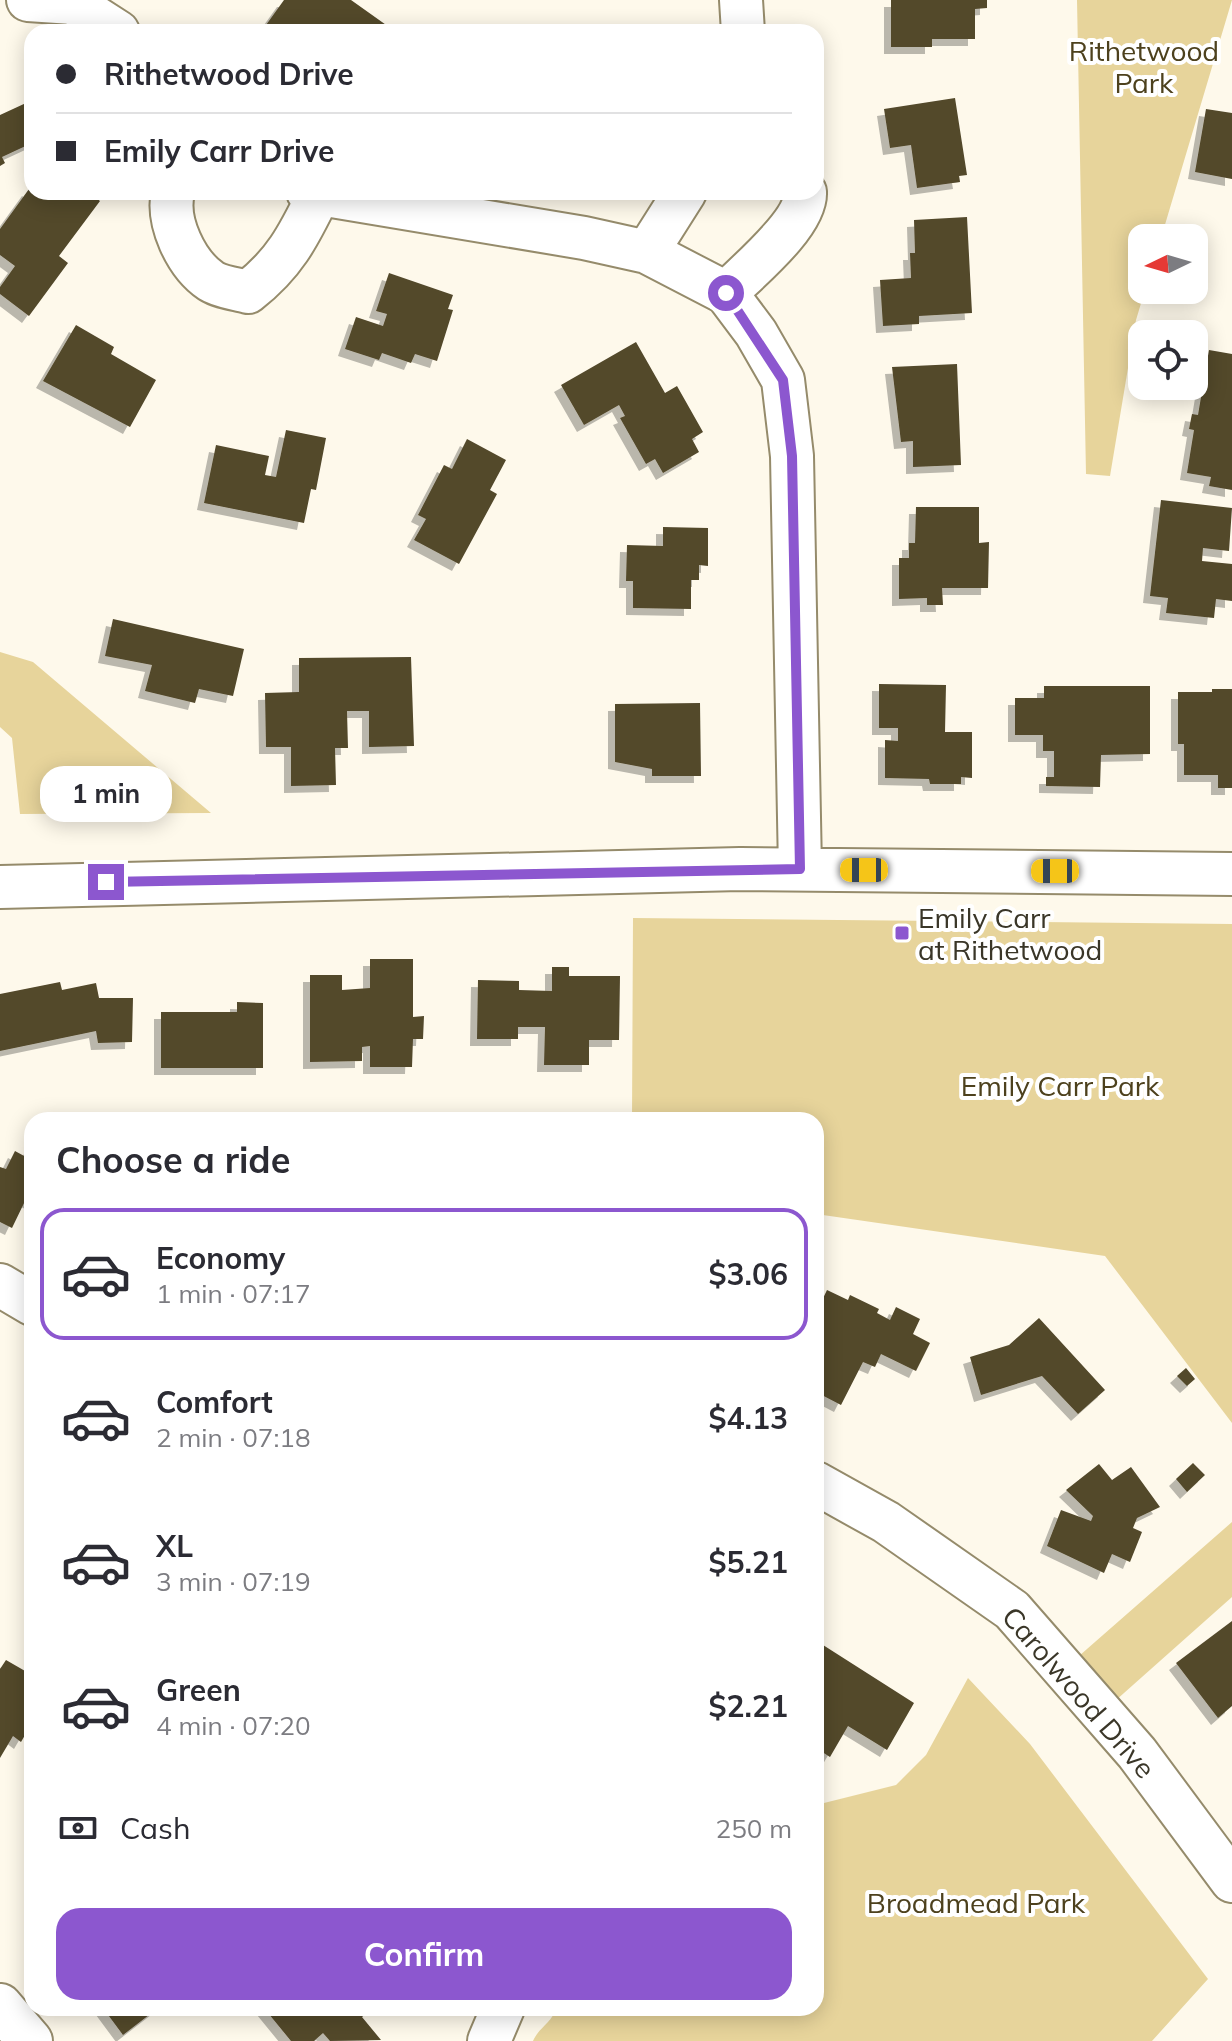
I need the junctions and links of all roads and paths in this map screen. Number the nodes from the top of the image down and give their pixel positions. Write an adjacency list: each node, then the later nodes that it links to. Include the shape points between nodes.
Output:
1 (11, 0): 5 (street)
2 (28, 0): 4 (street)
3 (741, 0): 7 (street)
4 (73, 2): 6 (street)
5 (0, 5)
6 (106, 24)
7 (742, 24)
8 (171, 200): 9 (street, via 184,254 212,282 248,292 274,272 298,238)
9 (311, 200)
10 (350, 200): 13 (street)
11 (680, 200): 13 (street)
12 (805, 200): 14 (street, via 795,223)
13 (647, 252): 14 (street)
14 (726, 293): 15 (street, via 783,380 792,456)
15 (800, 869): 16 (street); 17 (street)
16 (1232, 874)
17 (0, 887)
18 (0, 1285): 19 (street)
19 (24, 1299)
20 (824, 1487): 21 (street, Carolwood Drive, via 886,1522 1012,1610 1137,1753)
21 (1232, 1881)
22 (0, 2006): 24 (main road)
23 (500, 2016): 25 (street)
24 (30, 2041)
25 (489, 2041)

